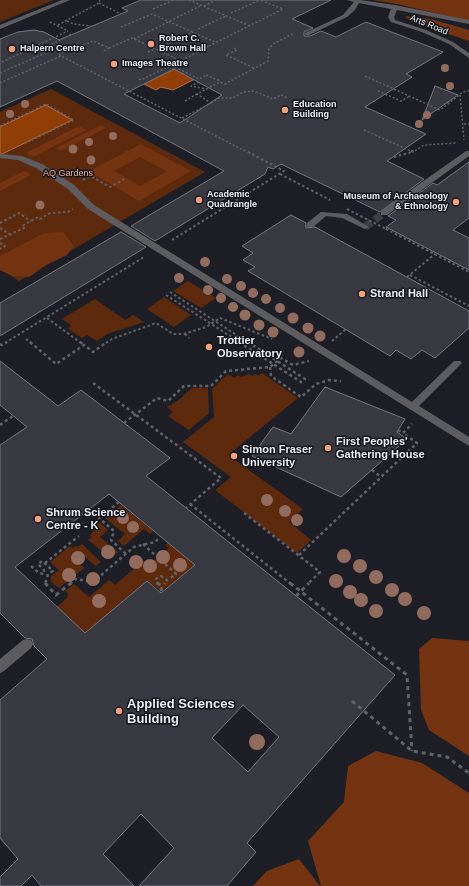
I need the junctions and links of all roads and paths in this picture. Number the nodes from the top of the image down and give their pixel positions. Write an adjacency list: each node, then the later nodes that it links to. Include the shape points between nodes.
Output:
1 (67, 0): 23 (street)
2 (100, 0): 9 (path)
3 (174, 0): 12 (path)
4 (189, 0): 10 (path)
5 (216, 0): 10 (path)
6 (260, 0): 13 (path); 22 (path, via 283,9)
7 (350, 0): 8 (street)
8 (358, 1): 11 (street); 29 (street, via 349,13)
9 (99, 3): 14 (path); 16 (path)
10 (203, 6): 15 (path); 17 (path)
11 (395, 7): 19 (street); 39 (street, Arts Road, via 391,17 393,21 444,40)
12 (153, 10)
13 (231, 13)
14 (121, 14)
15 (226, 16): 22 (path); 25 (path)
16 (66, 21): 20 (path); 21 (path)
17 (168, 21): 24 (path, via 152,14); 27 (path); 30 (path)
18 (50, 22): 20 (path)
19 (469, 22)
20 (58, 26): 26 (path)
21 (91, 26)
22 (251, 26): 31 (path)
23 (0, 27)
24 (121, 27)
25 (198, 29)
26 (68, 31): 41 (path); 44 (path, via 72,33 45,48 50,51)
27 (193, 32): 31 (path); 32 (path)
28 (294, 33): 43 (path, via 273,44 269,49 268,61)
29 (307, 34)
30 (134, 39): 33 (path); 35 (path)
31 (216, 42): 40 (path)
32 (163, 46)
33 (109, 48): 36 (path); 38 (path, via 93,41 81,46 78,44 58,55)
34 (234, 48): 43 (path, via 237,50 226,55)
35 (155, 49): 37 (path); 40 (path)
36 (102, 52)
37 (148, 52)
38 (61, 56): 49 (path); 61 (path)
39 (469, 56)
40 (181, 61): 46 (path)
41 (2, 62)
42 (175, 67): 48 (path, via 199,79 206,75)
43 (254, 68): 48 (path, via 225,84)
44 (0, 72)
45 (365, 76): 55 (path)
46 (139, 79)
47 (200, 82): 50 (path, via 191,86)
48 (220, 82): 50 (path)
49 (0, 83)
50 (207, 89): 53 (path)
51 (378, 91): 55 (path, via 401,101)
52 (469, 91): 54 (path)
53 (197, 94): 59 (path); 60 (path)
54 (460, 95): 55 (path, via 440,110); 62 (path)
55 (410, 96)
56 (233, 98): 57 (path, via 243,92 254,91 273,99 281,95); 58 (path); 60 (path, via 219,98)
57 (288, 98)
58 (237, 100)
59 (185, 101)
60 (211, 103): 61 (path)
61 (182, 118): 73 (path, via 284,171)
62 (464, 124): 63 (path); 66 (path, via 464,143)
63 (469, 124)
64 (0, 126): 68 (path, via 46,104 74,120)
65 (364, 130): 69 (path)
66 (469, 141)
67 (458, 143): 69 (path, via 424,144)
68 (20, 146)
69 (412, 152): 72 (path)
70 (469, 153): 79 (street)
71 (0, 156): 75 (street, via 19,158 32,163)
72 (394, 157)
73 (279, 174): 76 (path); 88 (path)
74 (126, 178): 75 (path, via 110,187 91,176)
75 (68, 185): 88 (street, via 91,207)
76 (333, 202)
77 (346, 209): 89 (path, bridge)
78 (65, 212): 80 (path, via 50,213)
79 (384, 213)
80 (31, 221): 82 (path, via 18,213); 84 (path, via 22,226 24,228)
81 (310, 225): 83 (street, via 324,214 344,216)
82 (0, 226): 84 (path)
83 (365, 227)
84 (9, 234): 85 (path)
85 (0, 239)
86 (0, 243): 87 (path, via 5,246)
87 (0, 249)
88 (158, 249): 96 (path); 100 (street)
89 (435, 254): 90 (path); 91 (path)
90 (469, 272)
91 (410, 274): 92 (path); 95 (path)
92 (407, 277)
93 (170, 292): 97 (path)
94 (166, 295): 98 (path)
95 (469, 306)
96 (47, 318): 103 (path); 104 (path)
97 (215, 321): 98 (path); 100 (path, via 220,318 282,343); 106 (path)
98 (210, 323): 99 (path); 108 (path)
99 (184, 334): 101 (path); 104 (path, via 173,334 156,323 112,339 93,352)
100 (295, 334): 105 (street)
101 (189, 338)
102 (26, 339): 104 (path, via 56,364)
103 (0, 344)
104 (84, 345)
105 (325, 353): 106 (path, via 318,358 293,365 281,358); 112 (street)
106 (277, 361): 108 (path); 108 (path, via 305,379 301,382)
107 (457, 363): 112 (street)
108 (273, 364): 109 (path)
109 (270, 367): 110 (path, via 270,376 301,397 316,384 329,380); 113 (path, via 226,371 211,386 184,386 168,401 157,398)
110 (343, 381)
111 (93, 383): 113 (path)
112 (412, 407): 114 (street)
113 (135, 414): 116 (path); 124 (path, via 221,478)
114 (424, 414): 119 (path); 120 (street)
115 (13, 416): 117 (path)
116 (124, 423)
117 (0, 425)
118 (398, 430): 119 (path)
119 (403, 433): 122 (path, via 418,443)
120 (469, 442)
121 (372, 470): 122 (path)
122 (382, 477): 131 (path)
123 (118, 502): 130 (path, via 99,518 114,530 111,540)
124 (190, 504): 125 (path); 137 (path)
125 (186, 508)
126 (244, 513): 131 (path)
127 (79, 536): 132 (path)
128 (160, 537): 129 (path, via 155,542)
129 (143, 544): 130 (path); 134 (path, via 176,574)
130 (126, 554): 132 (path, via 93,582 75,579 56,595 45,584 48,574 53,571)
131 (299, 555): 137 (path, via 320,572)
132 (45, 564): 133 (path, via 42,561 38,564 45,571 41,574)
133 (31, 566)
134 (169, 579)
135 (164, 584): 136 (path, via 160,585 156,579 161,576 167,580 161,589)
136 (162, 592)
137 (300, 592): 138 (path); 142 (path, via 406,675)
138 (296, 596)
139 (27, 644): 140 (street)
140 (0, 666)
141 (352, 701): 142 (path)
142 (412, 751): 143 (path, via 447,758)
143 (469, 773)

